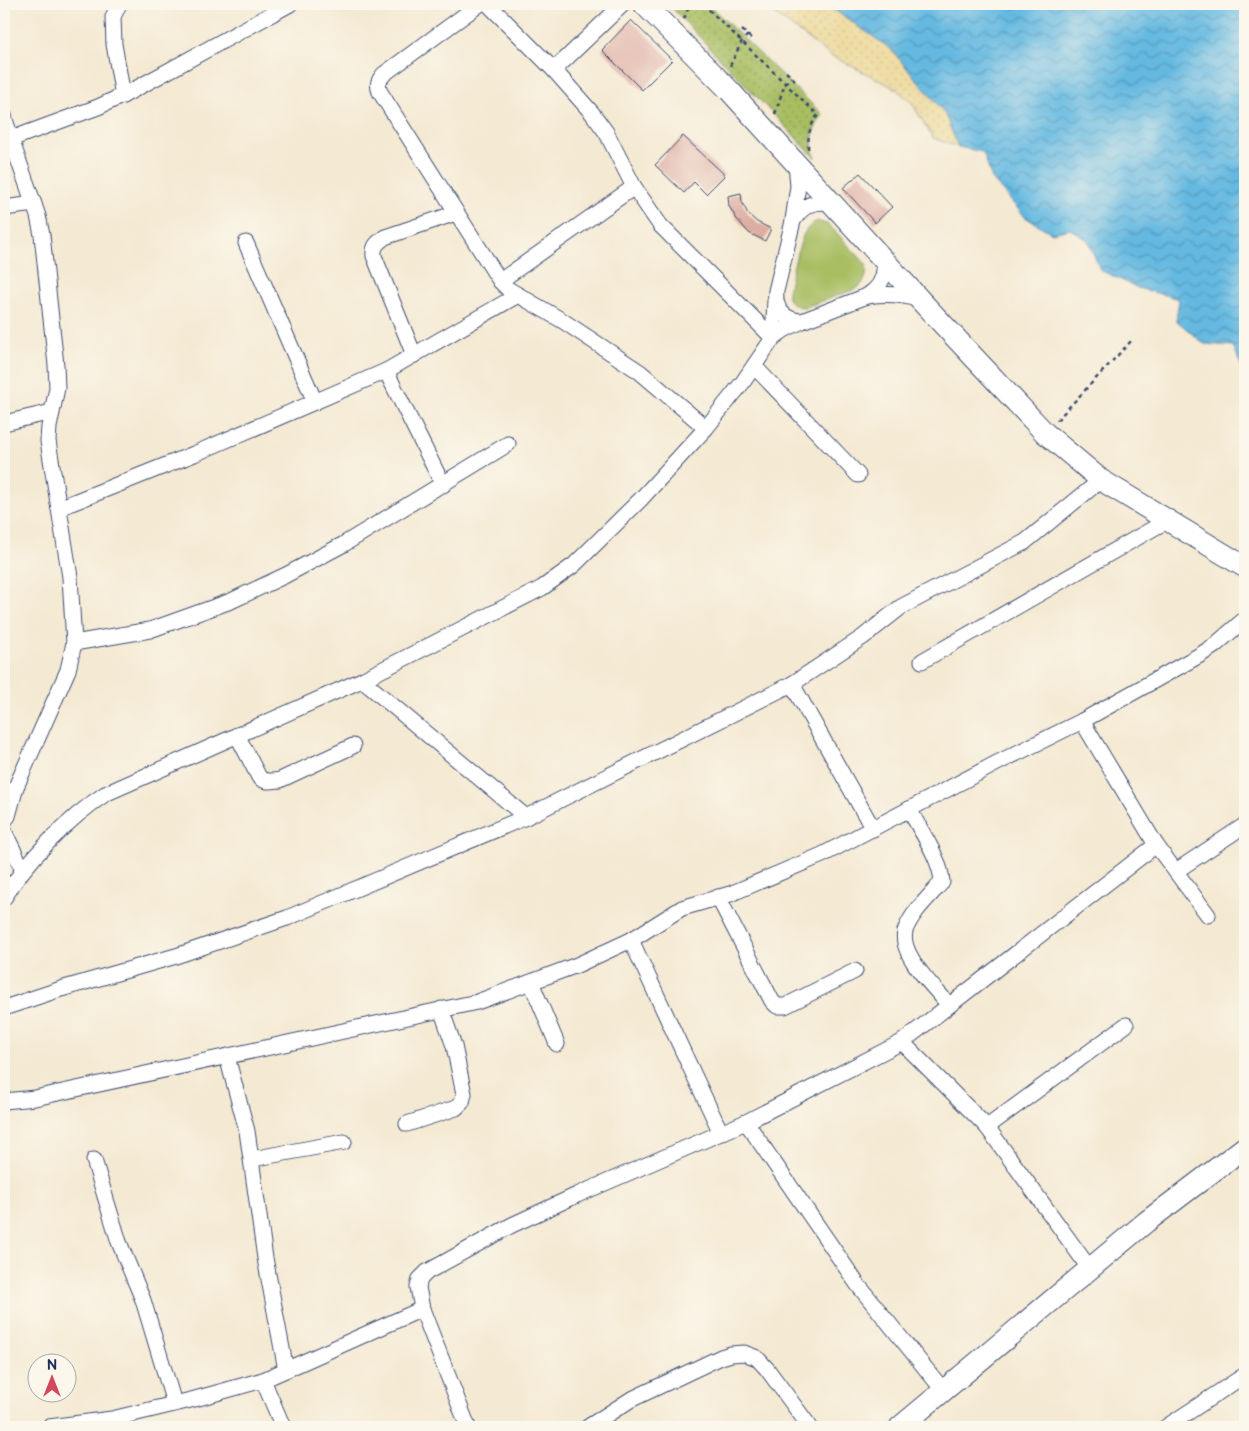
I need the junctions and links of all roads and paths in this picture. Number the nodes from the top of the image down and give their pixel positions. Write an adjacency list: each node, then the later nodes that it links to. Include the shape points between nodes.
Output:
1 (119, 4): 20 (street, via 113,17 114,44)
2 (290, 4): 20 (street)
3 (480, 4): 29 (street, via 384,74 378,84)
4 (488, 4): 14 (street)
5 (624, 4): 14 (street)
6 (644, 4): 24 (street, via 729,90)
7 (690, 4): 9 (path)
8 (703, 4): 13 (path)
9 (682, 25)
10 (742, 30): 11 (path)
11 (748, 35): 12 (path); 13 (path)
12 (753, 40)
13 (742, 41): 15 (path); 19 (path)
14 (554, 70): 25 (street, via 606,132)
15 (727, 72)
16 (786, 72): 17 (path)
17 (791, 77): 18 (path); 19 (path)
18 (796, 82)
19 (785, 83): 22 (path); 24 (path, via 818,115)
20 (123, 96): 23 (street)
21 (4, 116): 23 (street)
22 (773, 122)
23 (10, 139): 26 (street)
24 (802, 157): 27 (street); 30 (street)
25 (634, 187): 33 (street); 39 (street, via 660,225)
26 (34, 204): 28 (street); 45 (street, via 42,235 56,365 57,388)
27 (834, 204): 30 (street, via 814,202 798,212); 32 (street)
28 (4, 208)
29 (456, 213): 33 (street); 41 (street, via 386,237 374,248 374,256)
30 (793, 221): 36 (street)
31 (246, 243): 44 (street)
32 (882, 257): 35 (street, via 885,264 881,283); 37 (street)
33 (500, 281): 34 (street)
34 (518, 295): 41 (street); 47 (street, via 564,321 640,372)
35 (867, 296): 37 (street, via 896,294); 38 (street)
36 (775, 299): 38 (street, via 787,318); 39 (street)
37 (920, 301): 48 (street)
38 (802, 321): 39 (street)
39 (773, 338): 42 (street)
40 (1133, 339): 48 (path)
41 (414, 355): 43 (street)
42 (754, 366): 47 (street); 50 (street)
43 (386, 371): 44 (street); 52 (street)
44 (315, 402): 53 (street)
45 (52, 412): 46 (street); 53 (street, via 48,441)
46 (4, 423)
47 (706, 428): 59 (street, via 616,526 557,578)
48 (1045, 433): 51 (street)
49 (508, 444): 52 (street)
50 (858, 475)
51 (1101, 480): 54 (street); 60 (street, via 1025,542 901,607 863,637)
52 (443, 485): 57 (street, via 344,544 231,601 150,630)
53 (59, 508): 57 (street, via 70,577)
54 (1168, 520): 55 (street); 58 (street)
55 (1245, 567)
56 (1245, 619): 61 (street, via 1200,655)
57 (74, 644): 66 (street, via 68,670)
58 (922, 661)
59 (362, 680): 62 (street); 65 (street)
60 (792, 684): 65 (street); 68 (street)
61 (1082, 721): 64 (street); 70 (street)
62 (237, 735): 63 (street, via 259,777 269,782); 71 (street, via 105,794 72,819)
63 (353, 746)
64 (909, 810): 68 (street); 79 (street, via 936,858 942,882 912,918 905,932 906,948)
65 (526, 817): 80 (street, via 287,918 176,956)
66 (4, 821)
67 (1245, 825): 72 (street)
68 (873, 829): 73 (street, via 776,876)
69 (4, 831): 71 (street)
70 (1156, 845): 72 (street); 79 (street)
71 (23, 870): 74 (street)
72 (1176, 871): 75 (street)
73 (718, 897): 76 (street, via 682,908); 77 (street, via 777,1006 785,1006)
74 (4, 898)
75 (1208, 915)
76 (630, 940): 78 (street); 90 (street)
77 (855, 971)
78 (531, 982): 81 (street, via 477,1002); 84 (street)
79 (949, 1005): 83 (street)
80 (4, 1008)
81 (441, 1009): 85 (street); 88 (street, via 454,1046 464,1094 462,1102 456,1108)
82 (1126, 1025): 89 (street)
83 (902, 1042): 87 (street); 89 (street)
84 (557, 1044)
85 (227, 1057): 86 (street, via 35,1098); 93 (street)
86 (4, 1101)
87 (746, 1122): 90 (street); 100 (street, via 858,1285)
88 (407, 1124)
89 (987, 1127): 95 (street)
90 (721, 1133): 96 (street, via 569,1198 427,1272 418,1287)
91 (344, 1142): 93 (street)
92 (1245, 1147): 95 (street)
93 (252, 1159): 97 (street, via 265,1258)
94 (94, 1160): 101 (street, via 119,1242 143,1300)
95 (1090, 1269): 100 (street)
96 (422, 1309): 97 (street); 103 (street)
97 (286, 1370): 99 (street)
98 (1245, 1375): 109 (street)
99 (263, 1380): 101 (street); 105 (street)
100 (943, 1390): 108 (street)
101 (174, 1403): 102 (street)
102 (113, 1423): 104 (street)
103 (465, 1426)
104 (49, 1427)
105 (283, 1427)
106 (588, 1427): 107 (street, via 630,1400 721,1357 744,1353 757,1358 767,1369)
107 (810, 1427)
108 (900, 1427)
109 (1166, 1427)

